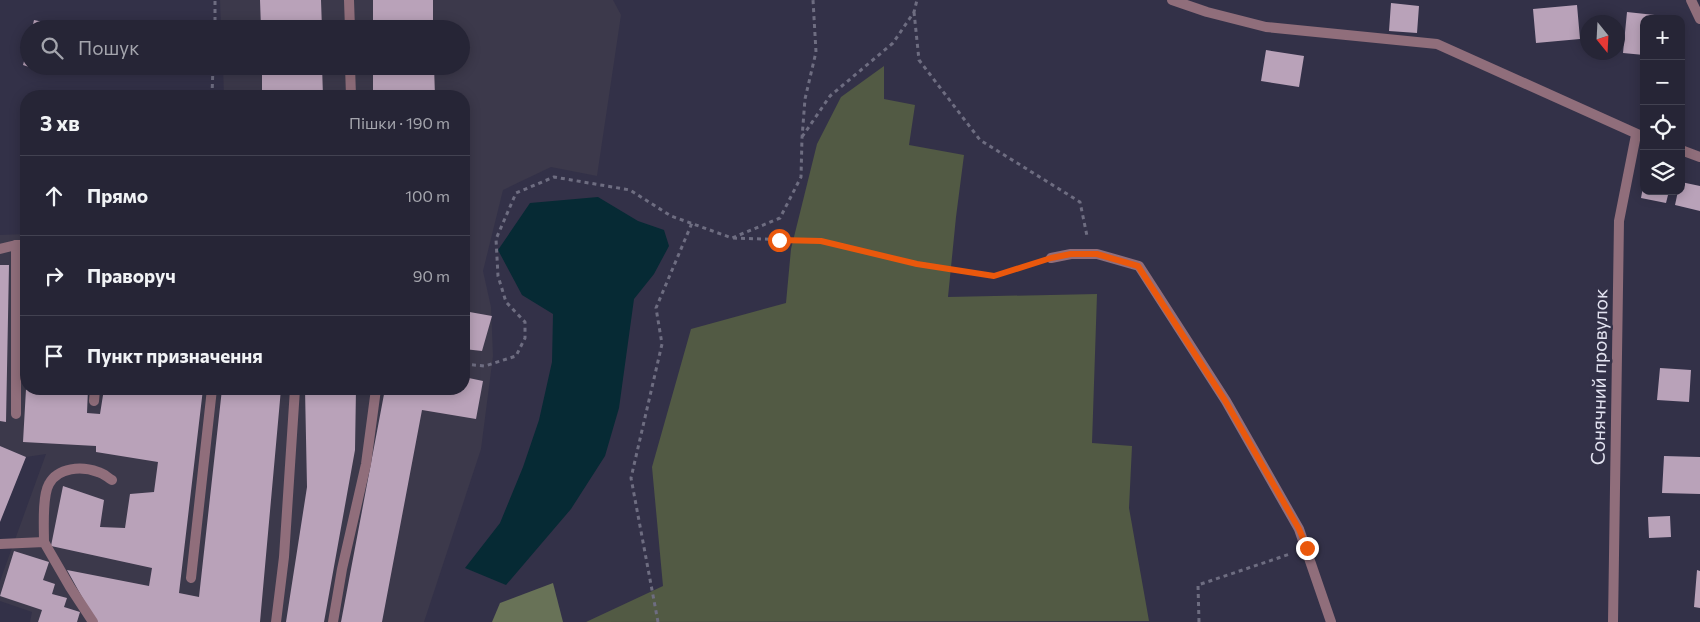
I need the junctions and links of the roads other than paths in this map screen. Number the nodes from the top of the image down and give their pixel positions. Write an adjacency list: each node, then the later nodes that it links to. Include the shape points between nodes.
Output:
1 (349, 0): 5 (street)
2 (1172, 0): 8 (street, via 1266,27 1437,44)
3 (1691, 0): 4 (street)
4 (1700, 19)
5 (350, 20)
6 (350, 75): 7 (street)
7 (350, 90)
8 (1640, 136): 29 (street, Сонячний провулок, via 1619,221)
9 (1685, 151): 10 (street)
10 (1700, 157)
11 (20, 245): 12 (street)
12 (0, 249)
13 (1051, 258): 28 (street, via 1097,254 1138,266 1226,402 1299,529)
14 (20, 279): 20 (street)
15 (94, 395): 19 (street)
16 (211, 395): 24 (street)
17 (295, 395): 26 (street, via 284,557)
18 (375, 395): 27 (street, via 366,464)
19 (94, 401)
20 (16, 414)
21 (112, 480): 22 (street, via 99,472 76,468 60,472 49,484 45,500)
22 (44, 542): 23 (street); 25 (street)
23 (0, 544)
24 (191, 578)
25 (93, 622)
26 (276, 622)
27 (333, 622)
28 (1331, 622)
29 (1613, 622)

